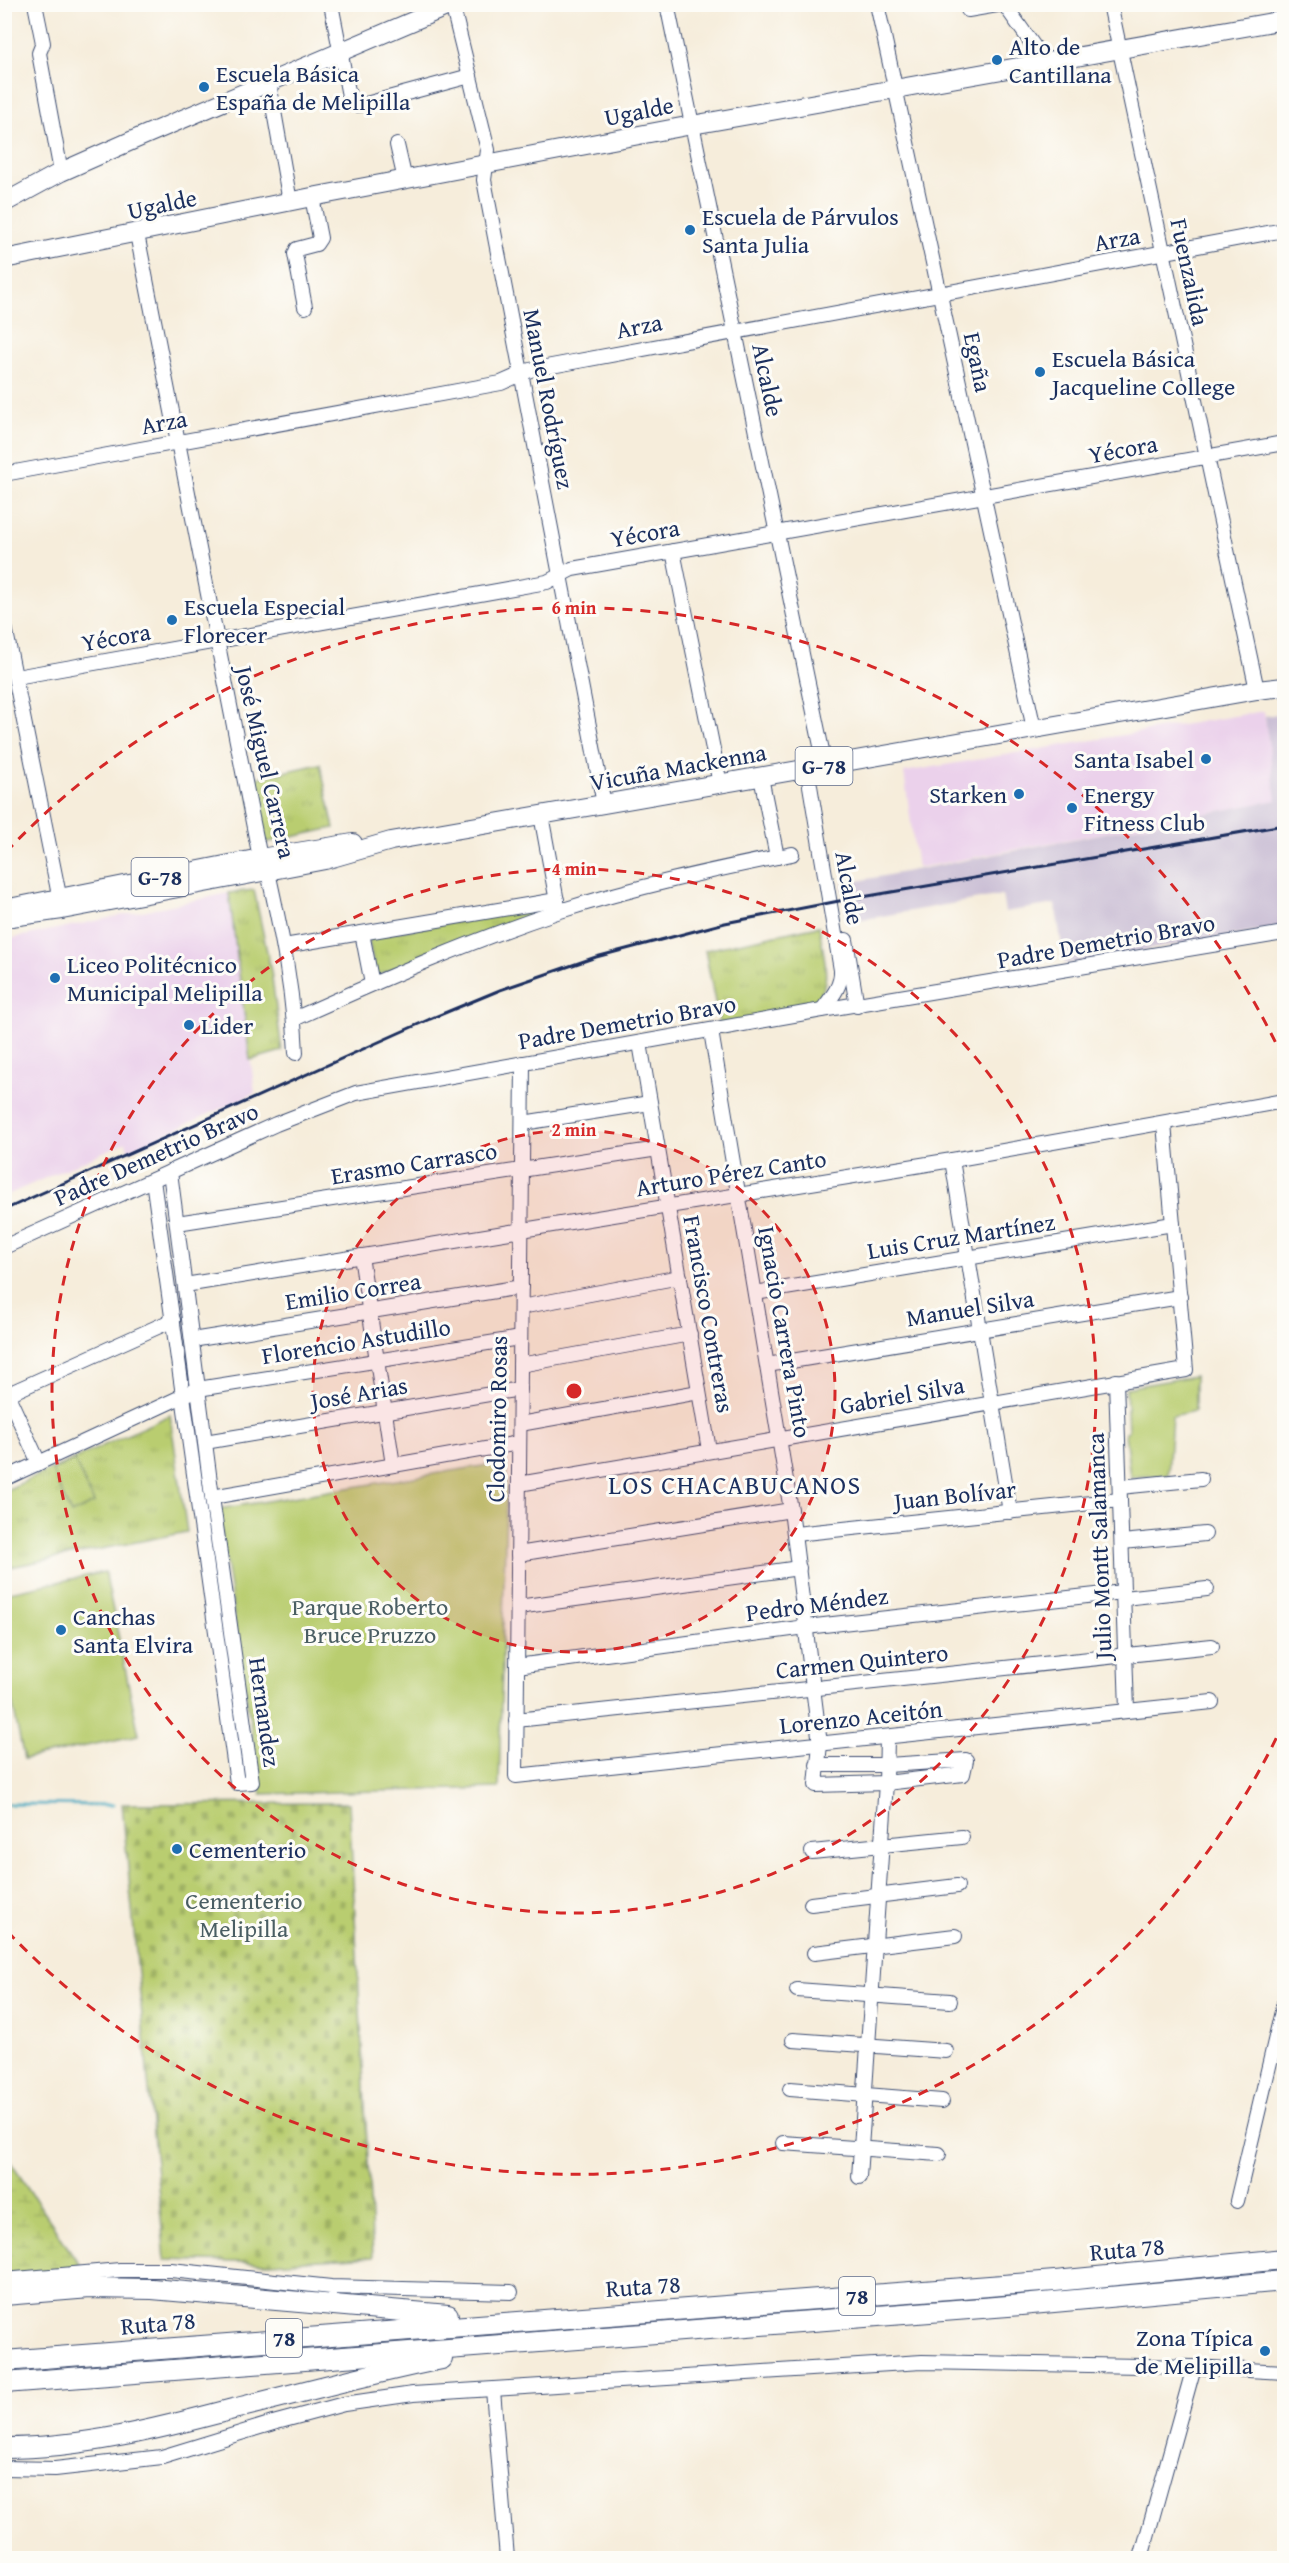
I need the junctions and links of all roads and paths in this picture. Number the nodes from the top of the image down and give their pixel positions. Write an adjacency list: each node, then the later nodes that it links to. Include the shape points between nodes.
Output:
1 (35, 4): 19 (street, via 43,43 39,53)
2 (331, 4): 11 (street)
3 (667, 4): 16 (street, Alcalde)
4 (877, 4): 15 (street, Egaña)
5 (1003, 4): 8 (street); 12 (street)
6 (1110, 4): 10 (street, Fuenzalida)
7 (452, 5): 11 (main road); 13 (street, Manuel Rodríguez)
8 (968, 10)
9 (1284, 20): 10 (main road, Ugalde)
10 (1120, 50): 12 (main road, Ugalde); 26 (street, Fuenzalida)
11 (340, 54): 13 (street, via 349,96 356,105); 14 (main road)
12 (1046, 62): 15 (main road, Ugalde)
13 (470, 76): 18 (street, Manuel Rodríguez, via 488,150)
14 (269, 83): 19 (main road); 22 (street)
15 (894, 88): 16 (main road, Ugalde); 28 (street, Egaña)
16 (692, 125): 18 (main road, Ugalde); 30 (street, Alcalde)
17 (397, 145): 20 (street)
18 (486, 165): 20 (main road, Ugalde); 31 (street, Manuel Rodríguez, via 484,180)
19 (61, 172): 23 (main road)
20 (405, 180): 21 (main road, Ugalde)
21 (312, 197): 22 (main road, Ugalde); 29 (street, via 320,238 316,244 297,249 295,254)
22 (290, 201): 25 (main road, Ugalde)
23 (4, 203)
24 (1284, 230): 26 (street, Arza)
25 (137, 234): 27 (main road, Ugalde); 32 (street, José Miguel Carrera)
26 (1163, 253): 28 (street, Arza); 34 (street, Fuenzalida)
27 (4, 259)
28 (940, 294): 30 (street, Arza); 36 (street, Egaña)
29 (305, 308)
30 (735, 332): 31 (street, Arza); 37 (street, Alcalde)
31 (521, 374): 32 (street, Arza, via 501,383); 39 (street, Manuel Rodríguez)
32 (177, 442): 35 (street, Arza); 41 (street, José Miguel Carrera)
33 (1284, 443): 34 (street, Yécora)
34 (1206, 458): 36 (street, Yécora); 45 (street, Fuenzalida)
35 (4, 474)
36 (984, 496): 37 (street, Yécora); 46 (street, Egaña)
37 (777, 533): 38 (street, Yécora); 47 (street, Alcalde)
38 (673, 551): 39 (street, Yécora, via 572,569); 49 (street)
39 (560, 576): 41 (street, Yécora, via 547,582); 50 (street, Manuel Rodríguez)
40 (4, 622): 42 (street)
41 (217, 641): 42 (street, Yécora); 54 (street, José Miguel Carrera)
42 (16, 677): 55 (street)
43 (1284, 680): 45 (main road, Vicuña Mackenna / G-78)
44 (1284, 687): 45 (main road, Vicuña Mackenna / G-78)
45 (1257, 690): 46 (main road, Vicuña Mackenna / G-78)
46 (1034, 729): 47 (main road, Vicuña Mackenna / G-78)
47 (816, 767): 48 (main road, Vicuña Mackenna / G-78); 63 (street, Alcalde); 64 (street, Alcalde, via 842,970 834,995)
48 (760, 777): 49 (main road, Vicuña Mackenna / G-78); 53 (street)
49 (720, 784): 50 (main road, Vicuña Mackenna / G-78)
50 (604, 804): 51 (main road, Vicuña Mackenna / G-78)
51 (541, 815): 54 (main road, Vicuña Mackenna / G-78, via 391,841 346,844); 56 (street)
52 (792, 854): 53 (street)
53 (777, 857): 56 (street)
54 (264, 865): 55 (main road, Vicuña Mackenna / G-78); 61 (street, José Miguel Carrera)
55 (61, 903): 57 (main road, Vicuña Mackenna / G-78); 58 (main road, Vicuña Mackenna / G-78)
56 (558, 906): 59 (street); 62 (street)
57 (4, 909)
58 (4, 918)
59 (362, 933): 61 (street); 62 (street)
60 (1284, 933): 63 (street, Padre Demetrio Bravo)
61 (284, 946): 65 (street, José Miguel Carrera)
62 (372, 984): 65 (street)
63 (857, 1006): 64 (street, Padre Demetrio Bravo)
64 (822, 1010): 66 (street, Padre Demetrio Bravo)
65 (294, 1018): 68 (street, José Miguel Carrera)
66 (711, 1031): 67 (street, Padre Demetrio Bravo); 79 (street, Ignacio Carrera Pinto)
67 (640, 1043): 69 (street, Padre Demetrio Bravo); 71 (street, Francisco Contreras)
68 (296, 1053)
69 (523, 1063): 72 (street, Clodomiro Rosas); 77 (street, Padre Demetrio Bravo, via 380,1087 340,1098)
70 (1284, 1101): 73 (street, Arturo Pérez Canto)
71 (650, 1103): 72 (street); 74 (street, Francisco Contreras)
72 (523, 1123): 76 (street, Clodomiro Rosas)
73 (1164, 1124): 75 (street, Arturo Pérez Canto); 82 (street)
74 (658, 1149): 76 (street, Erasmo Carrasco); 80 (street, Francisco Contreras)
75 (952, 1160): 79 (street, Arturo Pérez Canto); 86 (street)
76 (522, 1170): 81 (street, Erasmo Carrasco); 83 (street, Clodomiro Rosas)
77 (170, 1172): 78 (street, Padre Demetrio Bravo); 81 (street, Hernandez)
78 (153, 1180): 84 (street, Padre Demetrio Bravo); 94 (street, Hernandez)
79 (739, 1195): 80 (street, Arturo Pérez Canto); 90 (street, Ignacio Carrera Pinto)
80 (668, 1206): 83 (street, Arturo Pérez Canto); 87 (street, Francisco Contreras)
81 (177, 1223): 88 (street, Hernandez)
82 (1173, 1224): 86 (street, Luis Cruz Martínez); 91 (street)
83 (522, 1229): 85 (street, Arturo Pérez Canto); 89 (street, Clodomiro Rosas)
84 (4, 1247)
85 (361, 1256): 88 (street, Arturo Pérez Canto); 93 (street)
86 (968, 1258): 90 (street, Luis Cruz Martínez); 95 (street)
87 (680, 1277): 92 (street); 96 (street, Francisco Contreras)
88 (185, 1285): 98 (street, Hernandez)
89 (521, 1287): 92 (street, Clodomiro Rosas); 93 (street, Emilio Correa)
90 (755, 1293): 101 (street, Ignacio Carrera Pinto)
91 (1180, 1297): 95 (street, Manuel Silva); 102 (street, Gabriel Silva, via 1186,1370)
92 (521, 1306): 97 (street, Clodomiro Rosas)
93 (370, 1311): 98 (street, Emilio Correa); 99 (street)
94 (173, 1320): 106 (street, Hernandez); 107 (street)
95 (980, 1330): 101 (street, Manuel Silva); 108 (street)
96 (690, 1334): 100 (street); 105 (street, Francisco Contreras)
97 (520, 1338): 99 (street, Florencio Astudillo); 100 (street, Clodomiro Rosas)
98 (192, 1340): 103 (street, Hernandez)
99 (377, 1360): 103 (street, Florencio Astudillo); 109 (street)
100 (520, 1365): 104 (street, Clodomiro Rosas)
101 (767, 1365): 111 (street, Ignacio Carrera Pinto)
102 (1116, 1381): 108 (street, Gabriel Silva); 120 (street, Julio Montt Salamanca)
103 (198, 1389): 106 (street, Florencio Astudillo); 112 (street, Hernandez)
104 (520, 1389): 109 (street, José Arias); 110 (street, Clodomiro Rosas)
105 (699, 1392): 110 (street); 114 (street, Francisco Contreras)
106 (183, 1394): 115 (street, Florencio Astudillo); 121 (street, Hernandez, via 237,1783 252,1782)
107 (6, 1395): 115 (street)
108 (992, 1402): 111 (street, Gabriel Silva); 123 (street)
109 (385, 1412): 112 (street, José Arias); 116 (street)
110 (520, 1424): 113 (street, Clodomiro Rosas)
111 (780, 1438): 114 (street, Gabriel Silva); 122 (street, Ignacio Carrera Pinto)
112 (205, 1442): 121 (street, Hernandez)
113 (519, 1443): 116 (street); 119 (street, Clodomiro Rosas)
114 (709, 1450): 119 (street, Gabriel Silva)
115 (39, 1463): 117 (street, Florencio Astudillo)
116 (393, 1465): 121 (street)
117 (4, 1479)
118 (1202, 1479): 120 (street, Juan Bolívar)
119 (519, 1484): 127 (street, Clodomiro Rosas)
120 (1120, 1494): 123 (street, Juan Bolívar); 126 (street, Julio Montt Salamanca)
121 (212, 1497)
122 (791, 1510): 124 (street, Ignacio Carrera Pinto); 127 (street)
123 (1010, 1512): 124 (street, Juan Bolívar)
124 (795, 1534): 128 (street, Ignacio Carrera Pinto)
125 (1205, 1534): 126 (street)
126 (1122, 1542): 130 (street, Julio Montt Salamanca)
127 (518, 1554): 131 (street, Clodomiro Rosas)
128 (799, 1568): 131 (street); 132 (street, Ignacio Carrera Pinto)
129 (1207, 1589): 130 (street, Pedro Méndez)
130 (1123, 1595): 132 (street, Pedro Méndez); 134 (street, Julio Montt Salamanca)
131 (518, 1606): 135 (street, Clodomiro Rosas)
132 (806, 1627): 135 (street, Pedro Méndez); 136 (street, Ignacio Carrera Pinto)
133 (1212, 1646): 134 (street, Carmen Quintero)
134 (1125, 1655): 136 (street, Carmen Quintero); 138 (street, Julio Montt Salamanca)
135 (517, 1666): 139 (street, Clodomiro Rosas)
136 (813, 1688): 139 (street, Carmen Quintero); 141 (street, Ignacio Carrera Pinto)
137 (1212, 1702): 138 (street, Lorenzo Aceitón)
138 (1127, 1710): 140 (street, Lorenzo Aceitón)
139 (516, 1720): 144 (street, Clodomiro Rosas)
140 (888, 1737): 141 (street, Lorenzo Aceitón); 143 (street)
141 (820, 1744): 142 (street, Ignacio Carrera Pinto); 144 (street, Lorenzo Aceitón)
142 (817, 1765): 143 (street); 145 (street, Ignacio Carrera Pinto, via 816,1785)
143 (887, 1765): 145 (street); 145 (street, via 966,1760 963,1774)
144 (516, 1776)
145 (886, 1783): 147 (street)
146 (962, 1836): 147 (street)
147 (882, 1845): 148 (street); 150 (street)
148 (812, 1852)
149 (957, 1886): 150 (street)
150 (879, 1896): 151 (street); 153 (street)
151 (811, 1904)
152 (955, 1936): 153 (street)
153 (875, 1945): 154 (street); 156 (street)
154 (814, 1953)
155 (798, 1990): 156 (street)
156 (872, 1995): 157 (street); 160 (street)
157 (950, 2001)
158 (1284, 2003): 169 (street)
159 (793, 2040): 160 (street)
160 (868, 2045): 161 (street); 163 (street)
161 (946, 2051)
162 (790, 2089): 163 (street)
163 (865, 2095): 164 (street); 166 (street)
164 (942, 2101)
165 (783, 2144): 166 (street)
166 (861, 2149): 167 (street); 168 (street)
167 (939, 2154)
168 (859, 2177)
169 (1237, 2201)
170 (1284, 2259): 175 (highway, Ruta 78 / 78, via 1055,2281)
171 (4, 2280): 173 (street, via 120,2270 171,2270 331,2287)
172 (1284, 2281): 176 (highway, Ruta 78 / 78)
173 (511, 2292)
174 (4, 2295): 175 (highway, via 122,2288 425,2314)
175 (564, 2317): 177 (highway, Ruta 78 / 78)
176 (541, 2341): 180 (highway, Ruta 78 / 78); 182 (highway, via 389,2370 133,2433 67,2445)
177 (4, 2361)
178 (1194, 2367): 179 (street); 181 (street, via 922,2362); 185 (street)
179 (1284, 2372)
180 (4, 2383)
181 (493, 2390): 183 (street, via 413,2394 344,2404 162,2457 55,2469); 184 (street)
182 (4, 2448)
183 (4, 2468)
184 (507, 2559)
185 (1141, 2559)

